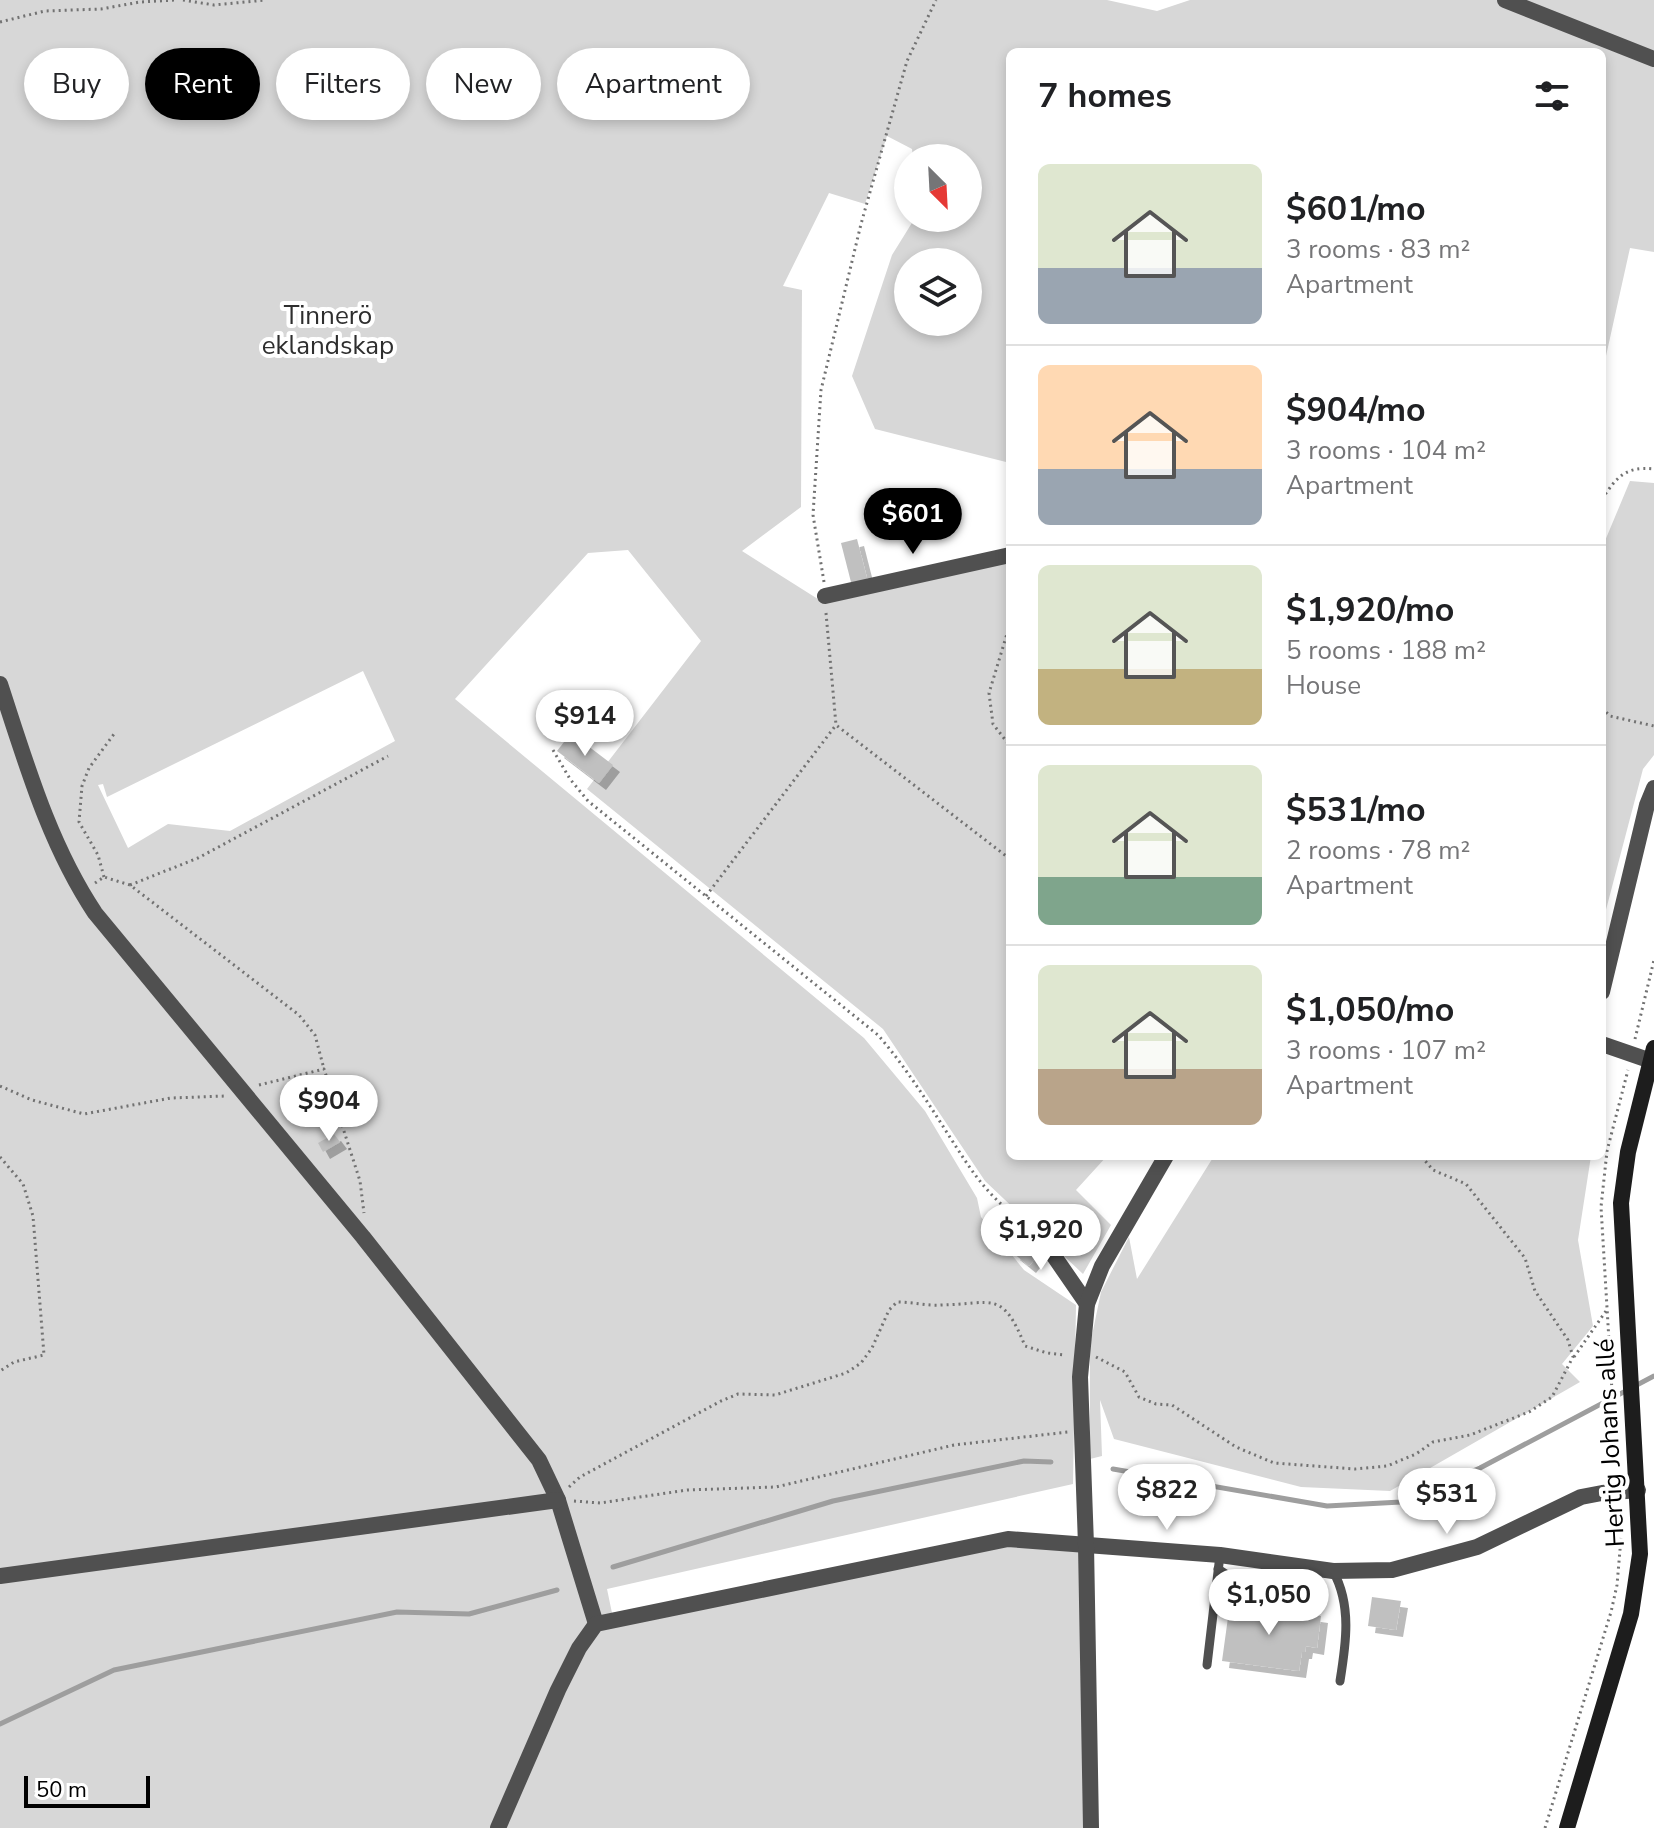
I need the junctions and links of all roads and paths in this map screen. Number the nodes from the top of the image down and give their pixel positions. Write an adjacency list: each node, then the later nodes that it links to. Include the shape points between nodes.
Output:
1 (176, 0): 6 (path, via 45,11)
2 (183, 0): 3 (path, via 214,5)
3 (266, 0)
4 (936, 0): 11 (path, via 907,61 821,390 813,515)
5 (1505, 0): 7 (street)
6 (0, 22)
7 (1654, 59)
8 (1654, 469): 9 (path, via 1617,477)
9 (1606, 493)
10 (1006, 556): 11 (street)
11 (825, 596): 15 (path)
12 (1006, 637): 18 (path, via 989,693 993,724)
13 (0, 684): 25 (street, via 60,853)
14 (1606, 712): 16 (path)
15 (836, 725): 22 (path); 26 (path)
16 (1654, 726)
17 (114, 734): 23 (path, via 89,768 79,822)
18 (1006, 741)
19 (553, 750): 26 (path, via 588,801)
20 (388, 756): 24 (path, via 198,858)
21 (1654, 788): 27 (street)
22 (1006, 856)
23 (104, 877): 24 (path); 25 (path)
24 (130, 885): 30 (path, via 299,1015 315,1035)
25 (82, 893): 32 (street)
26 (706, 896): 36 (path, via 878,1035 973,1172)
27 (1606, 975)
28 (1606, 1045): 29 (street)
29 (1653, 1057): 45 (street, Hertig Johans allé, via 1628,1152 1621,1203)
30 (324, 1069): 32 (path); 37 (path, via 360,1181)
31 (0, 1086): 32 (path, via 84,1114 171,1098)
32 (243, 1093): 37 (street)
33 (0, 1157): 43 (path, via 23,1184 33,1216 44,1355)
34 (1164, 1160): 38 (street, via 1102,1266)
35 (1424, 1160): 42 (path, via 1433,1170 1466,1184 1525,1258 1535,1291 1568,1340)
36 (1020, 1219): 38 (street, via 1047,1246)
37 (363, 1237): 47 (street, via 539,1460)
38 (1087, 1304): 41 (street)
39 (1606, 1311): 42 (path)
40 (1609, 1352): 46 (path)
41 (1081, 1356): 42 (path, via 1100,1357 1125,1372 1139,1397 1172,1405 1236,1447 1274,1463 1355,1469 1387,1466 1433,1442 1470,1435 1541,1406 1552,1397); 44 (street); 47 (path, via 1025,1346 1015,1321 992,1302 897,1302 872,1348 846,1373 775,1395 738,1394 721,1401 580,1477)
42 (1573, 1357)
43 (0, 1371)
44 (1081, 1431): 47 (path, via 954,1445 776,1487 687,1490 600,1503); 49 (street)
45 (1638, 1490): 46 (street); 60 (street, Hertig Johans allé, via 1640,1554 1631,1614)
46 (1618, 1491): 51 (street, via 1581,1497 1477,1547 1418,1565)
47 (557, 1498): 52 (street); 54 (street)
48 (1621, 1533): 59 (path, via 1611,1612)
49 (1086, 1545): 50 (street); 54 (street, via 1008,1539); 58 (street)
50 (1219, 1562): 51 (street); 53 (lane, via 1252,1591); 55 (lane)
51 (1333, 1571): 56 (lane, via 1346,1617)
52 (0, 1576)
53 (1298, 1596)
54 (596, 1624): 57 (street, via 558,1690)
55 (1207, 1665)
56 (1340, 1681)
57 (498, 1828)
58 (1091, 1828)
59 (1545, 1828)
60 (1567, 1828)

